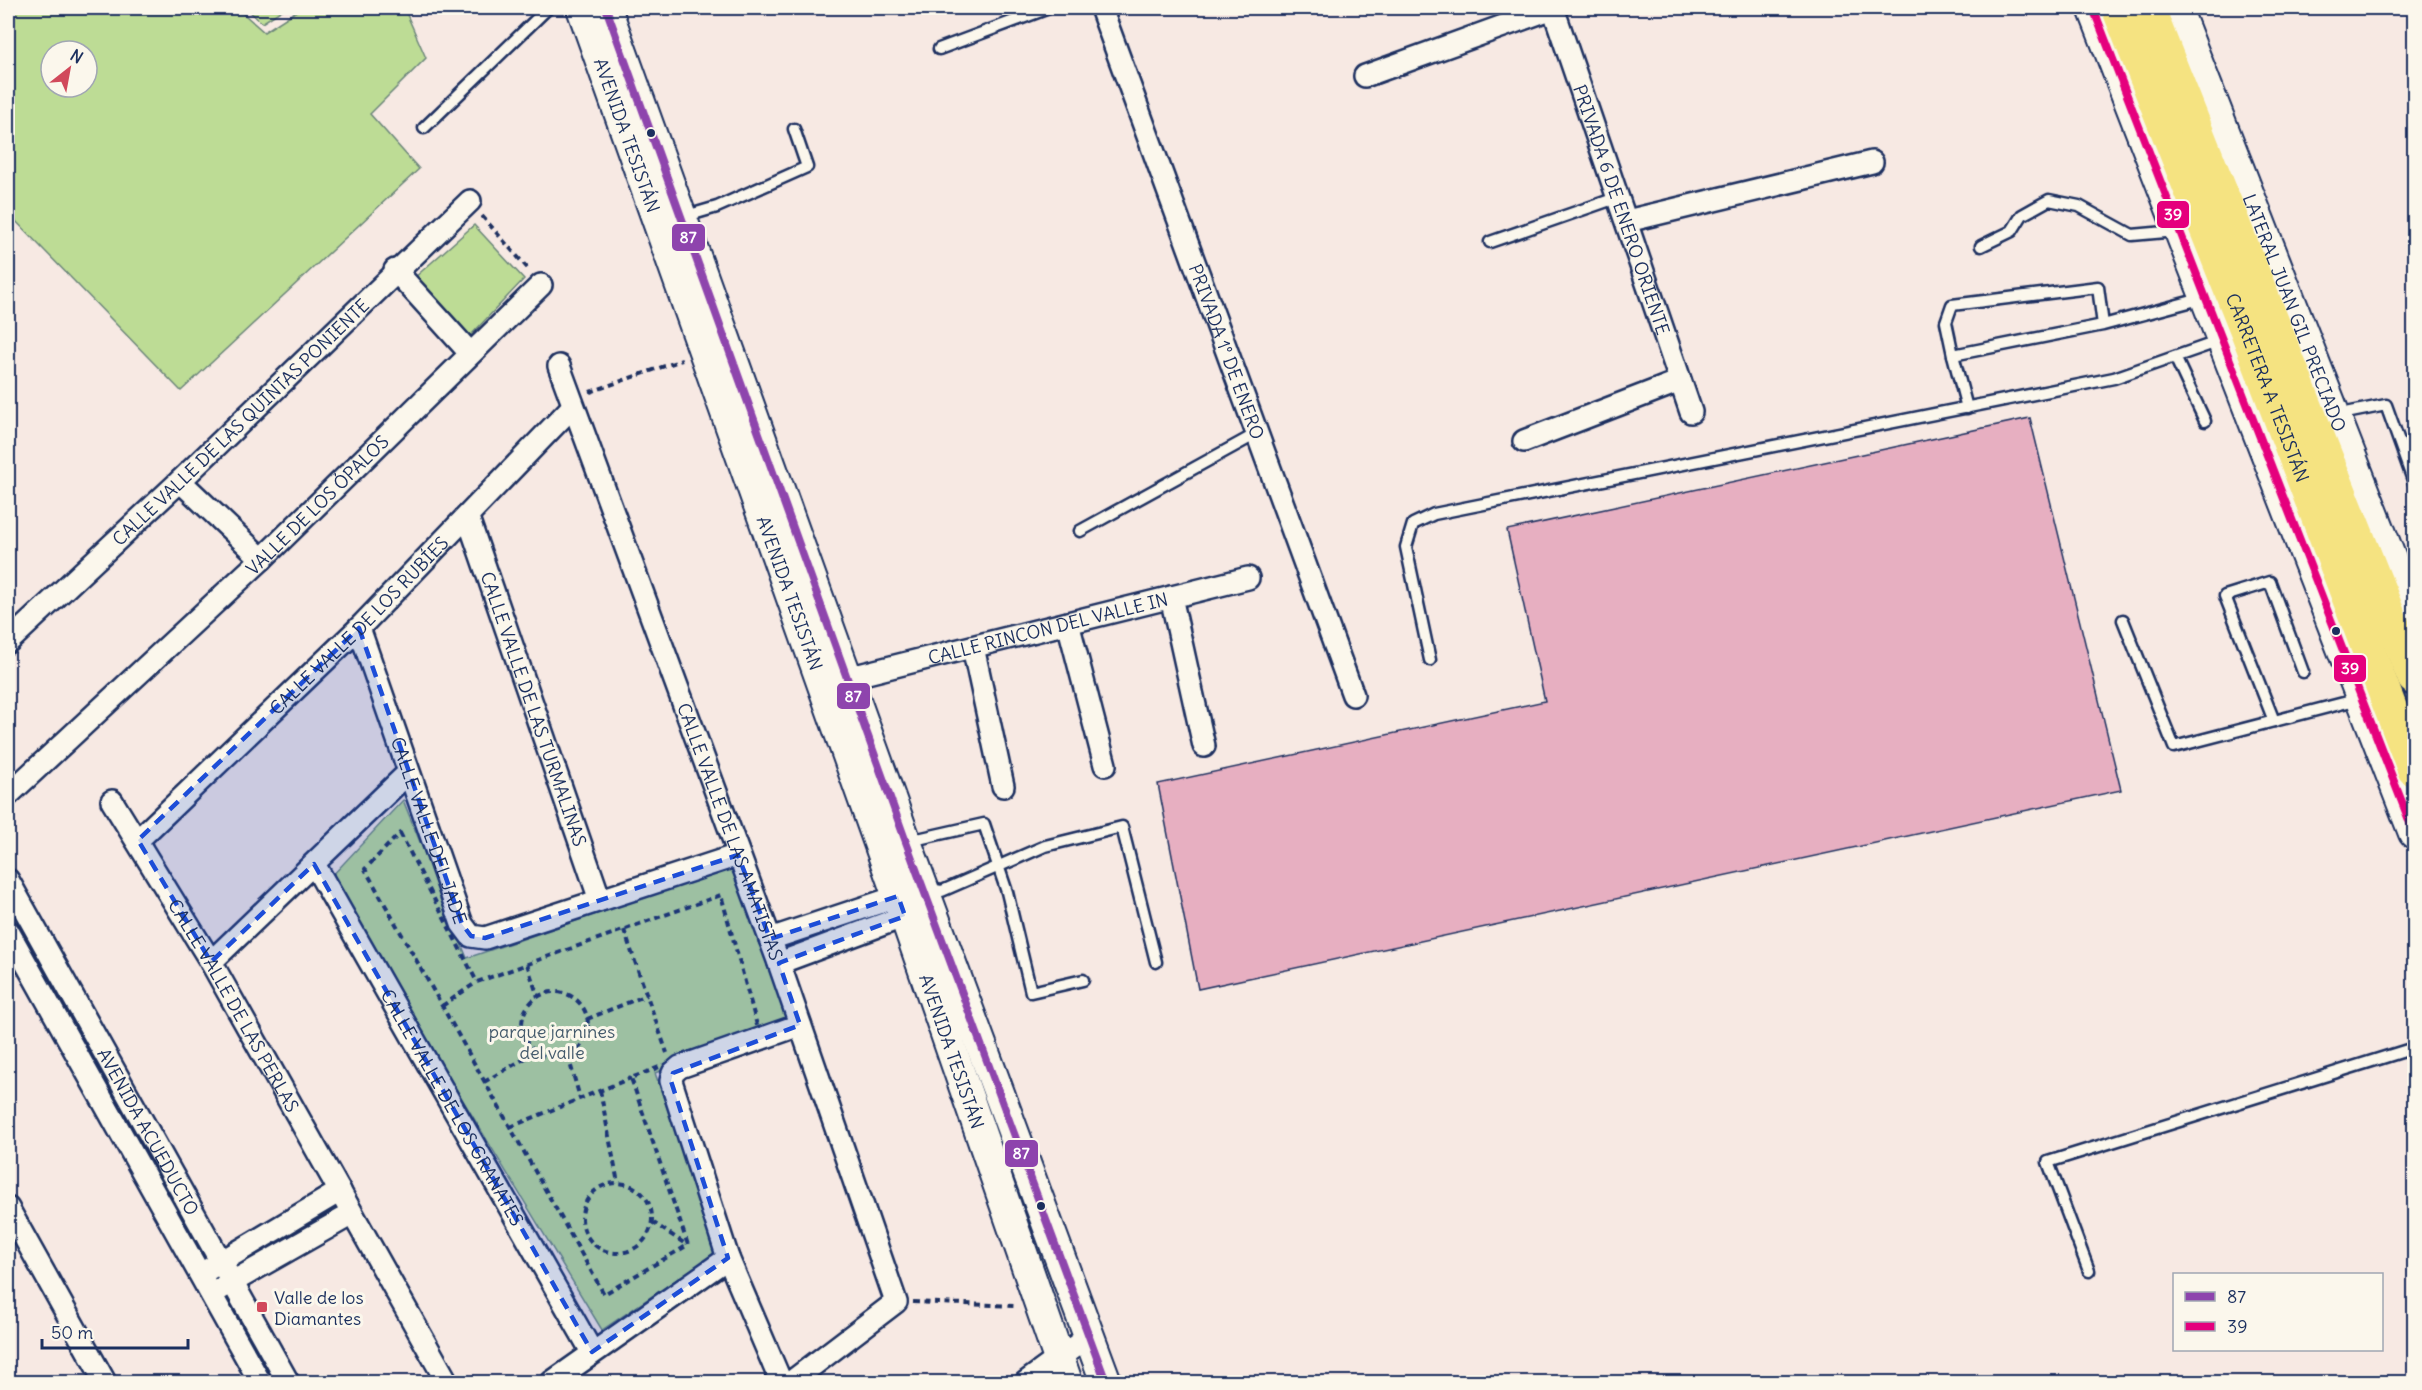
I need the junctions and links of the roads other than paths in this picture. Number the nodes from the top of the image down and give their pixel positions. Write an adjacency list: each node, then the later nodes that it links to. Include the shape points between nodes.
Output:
1 (548, 8): 13 (lane)
2 (582, 8): 75 (street, AVENIDA TESISTÁN)
3 (606, 8): 18 (street, AVENIDA TESISTÁN)
4 (1049, 8): 11 (lane)
5 (1101, 8): 38 (street, PRIVADA 1° DE ENERO)
6 (1553, 8): 12 (street); 16 (street, PRIVADA 6 DE ENERO ORIENTE)
7 (2094, 8): 20 (street, LATERAL JUAN GIL PRECIADO)
8 (2118, 8): 25 (main road, CARRETERA A TESISTÁN)
9 (2148, 8): 25 (main road, CARRETERA A TESISTÁN)
10 (2176, 8): 25 (street, LATERAL JUAN GIL PRECIADO)
11 (939, 49)
12 (1365, 76)
13 (424, 128)
14 (794, 129): 18 (lane, via 807,167 717,207)
15 (1872, 162): 19 (street)
16 (1619, 196): 19 (street, PRIVADA 6 DE ENERO ORIENTE); 21 (lane)
17 (470, 201): 23 (street, CALLE VALLE DE LAS QUINTAS PONIENTE)
18 (682, 217): 55 (street, AVENIDA TESISTÁN)
19 (1627, 220): 32 (street, PRIVADA 6 DE ENERO ORIENTE)
20 (2180, 231): 22 (lane, via 2132,235 2079,206 2049,200 2022,215 2012,231); 25 (street, LATERAL JUAN GIL PRECIADO)
21 (1490, 242)
22 (1981, 246)
23 (395, 270): 28 (street); 40 (street, CALLE VALLE DE LAS QUINTAS PONIENTE)
24 (541, 285): 28 (street, VALLE DE LOS ÓPALOS)
25 (2245, 289): 26 (lane); 27 (main road, CARRETERA A TESISTÁN); 27 (street, LATERAL JUAN GIL PRECIADO)
26 (2103, 325): 29 (lane); 29 (lane, via 2098,287 1952,305 1946,322)
27 (2255, 331): 30 (lane); 36 (street, LATERAL JUAN GIL PRECIADO); 56 (main road, CARRETERA A TESISTÁN); 58 (street, LATERAL JUAN GIL PRECIADO); 62 (main road, CARRETERA A TESISTÁN)
28 (470, 353): 44 (street, VALLE DE LOS ÓPALOS)
29 (1953, 355): 34 (lane)
30 (2175, 357): 34 (lane, via 2114,378); 37 (lane)
31 (559, 366): 33 (street, CALLE VALLE DE LAS AMATISTAS)
32 (1680, 381): 35 (street, PRIVADA 6 DE ENERO ORIENTE); 39 (street)
33 (573, 406): 42 (street, CALLE VALLE DE LOS RUBÍES); 70 (street, CALLE VALLE DE LAS AMATISTAS)
34 (1967, 408): 53 (lane, via 1434,514 1413,524 1406,547)
35 (1691, 412)
36 (2336, 415): 41 (lane, via 2386,405); 47 (street, LATERAL JUAN GIL PRECIADO)
37 (2205, 421)
38 (1258, 434): 43 (lane); 57 (street, PRIVADA 1° DE ENERO)
39 (1524, 441)
40 (180, 481): 44 (street); 51 (street, CALLE VALLE DE LAS QUINTAS PONIENTE)
41 (2415, 483)
42 (468, 518): 50 (street, CALLE VALLE DE LOS RUBÍES); 74 (street, CALLE VALLE DE LAS TURMALINAS)
43 (1080, 531)
44 (262, 559): 65 (street, VALLE DE LOS ÓPALOS)
45 (1248, 579): 46 (street, CALLE RINCON DEL VALLE IN)
46 (1171, 597): 49 (street, CALLE RINCON DEL VALLE IN); 60 (street)
47 (2413, 609)
48 (2123, 620): 59 (lane, via 2174,747)
49 (1068, 623): 52 (street, CALLE RINCON DEL VALLE IN); 61 (street)
50 (359, 628): 63 (street, CALLE VALLE DEL JADE); 68 (street, CALLE VALLE DE LOS RUBÍES)
51 (8, 642)
52 (973, 647): 55 (street, CALLE RINCON DEL VALLE IN); 64 (street)
53 (1430, 660)
54 (2303, 672): 59 (lane, via 2270,582 2225,596)
55 (847, 678): 69 (street, AVENIDA TESISTÁN)
56 (2415, 678)
57 (1353, 695)
58 (2362, 699): 59 (lane); 67 (street, LATERAL JUAN GIL PRECIADO)
59 (2274, 721)
60 (1204, 746)
61 (1105, 765)
62 (2415, 770)
63 (408, 773): 71 (street); 74 (street, CALLE VALLE DEL JADE, via 462,924 471,936 485,938)
64 (1003, 786)
65 (8, 795)
66 (112, 801): 68 (street, CALLE VALLE DE LAS PERLAS)
67 (2415, 833)
68 (138, 840): 78 (street, CALLE VALLE DE LAS PERLAS)
69 (906, 842): 72 (lane, via 984,824); 75 (street, AVENIDA TESISTÁN)
70 (738, 855): 74 (street, CALLE VALLE DEL JADE); 77 (street, CALLE VALLE DE LAS AMATISTAS)
71 (314, 864): 78 (street); 94 (street, CALLE VALLE DE LOS GRANATES)
72 (999, 868): 75 (lane); 79 (lane, via 1045,846 1122,827); 81 (lane, via 1031,992)
73 (8, 880): 88 (street, AVENIDA ACUEDUCTO)
74 (600, 900)
75 (920, 900): 77 (street); 80 (street); 93 (street, AVENIDA TESISTÁN); 95 (street, AVENIDA TESISTÁN)
76 (8, 931): 90 (street, AVENIDA ACUEDUCTO)
77 (770, 939): 80 (street, CALLE VALLE DE LAS AMATISTAS)
78 (211, 962): 84 (street, CALLE VALLE DE LAS PERLAS)
79 (1156, 962)
80 (778, 963): 82 (street, CALLE VALLE DE LAS AMATISTAS)
81 (1083, 980)
82 (800, 1026): 87 (street, via 673,1072 671,1082); 103 (street, CALLE VALLE DE LAS AMATISTAS, via 896,1302)
83 (2415, 1048): 89 (lane, via 2048,1162)
84 (340, 1191): 86 (street, CALLE VALLE DE LAS PERLAS); 88 (street)
85 (8, 1208): 97 (street)
86 (352, 1214): 91 (street); 100 (street, CALLE VALLE DE LAS PERLAS)
87 (728, 1258): 94 (street); 102 (street)
88 (221, 1263): 90 (street); 91 (street, AVENIDA ACUEDUCTO)
89 (2089, 1271)
90 (201, 1273): 92 (street, AVENIDA ACUEDUCTO)
91 (232, 1282): 92 (street); 99 (street, AVENIDA ACUEDUCTO)
92 (213, 1294): 98 (street, AVENIDA ACUEDUCTO)
93 (1089, 1336): 95 (street); 96 (street, AVENIDA TESISTÁN)
94 (592, 1352): 101 (street)
95 (1063, 1370): 104 (street)
96 (1095, 1377)
97 (105, 1383)
98 (260, 1383)
99 (288, 1383)
100 (447, 1383)
101 (552, 1383)
102 (781, 1383)
103 (790, 1383)
104 (1026, 1383)

